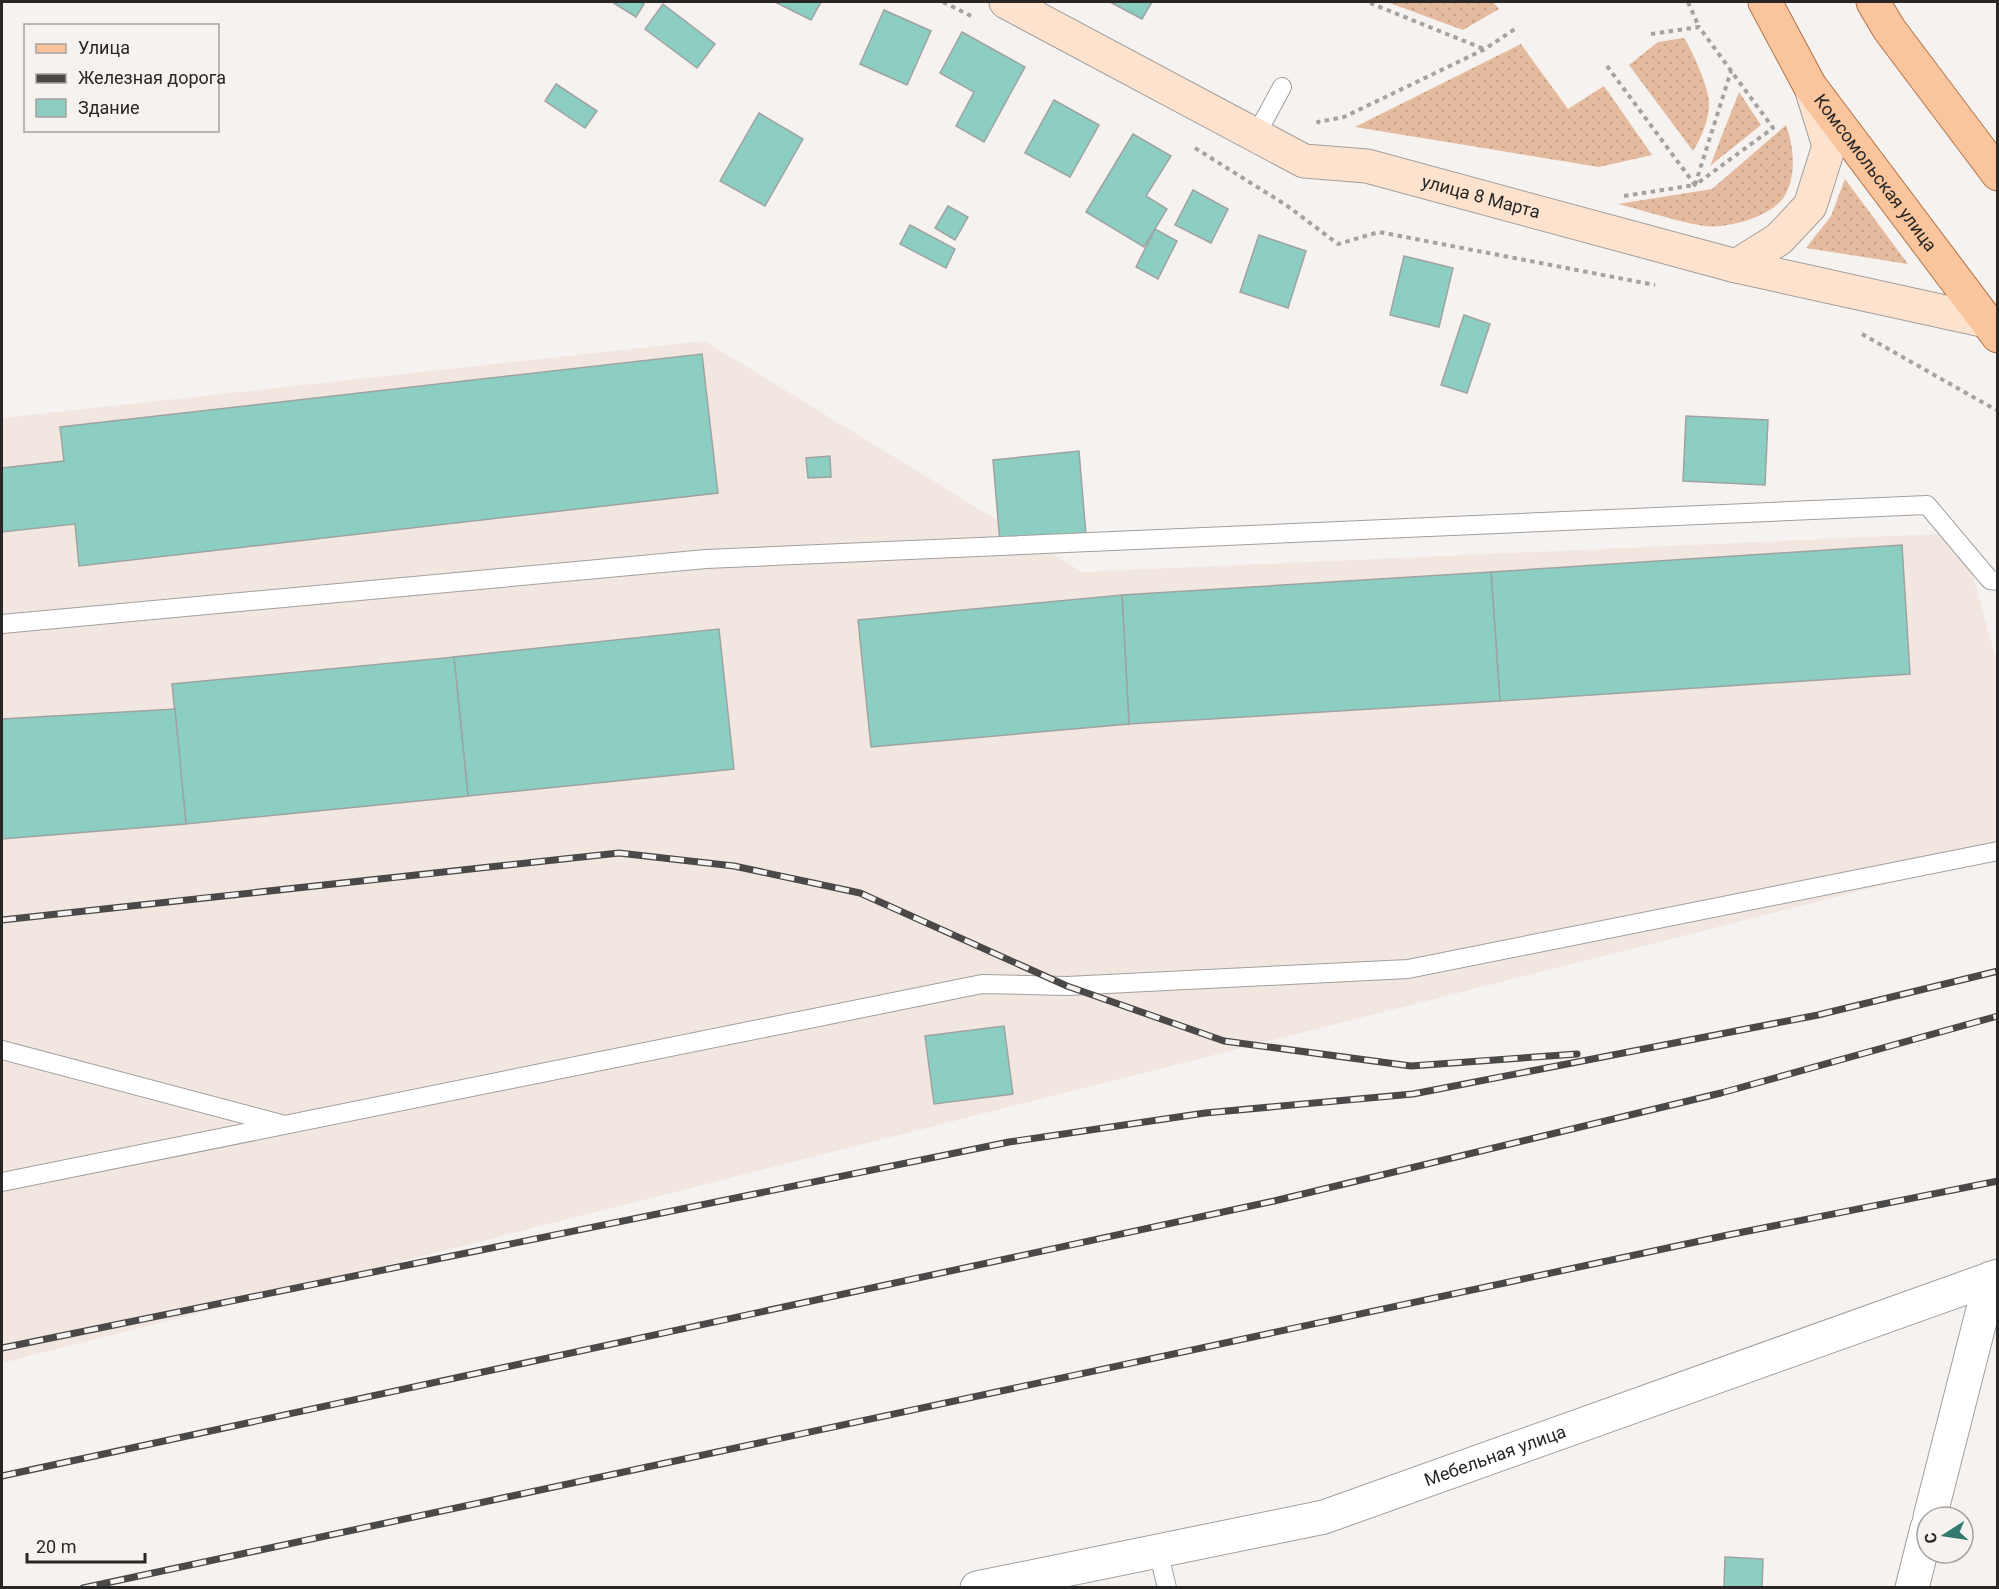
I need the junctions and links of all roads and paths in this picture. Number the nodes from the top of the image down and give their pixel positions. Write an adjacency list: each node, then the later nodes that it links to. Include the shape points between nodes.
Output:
1 (1006, 2): 15 (main road, улица 8 Марта)
2 (1688, 2): 7 (path)
3 (1765, 2): 12 (main road, Комсомольская улица)
4 (1873, 2): 16 (main road)
5 (1370, 3): 9 (path)
6 (1518, 27): 9 (path)
7 (1699, 27): 8 (path); 11 (path)
8 (1651, 34)
9 (1485, 49): 14 (path, via 1344,117 1318,123)
10 (1606, 66): 17 (path)
11 (1731, 71): 17 (path); 17 (path, via 1773,128)
12 (1810, 86): 20 (main road, via 1829,146 1810,206 1779,239); 22 (main road, Комсомольская улица)
13 (1282, 87): 15 (lane)
14 (1328, 126)
15 (1256, 135): 20 (main road, улица 8 Марта, via 1305,161 1367,166)
16 (1998, 174)
17 (1695, 185): 18 (path)
18 (1621, 196)
19 (1286, 205): 21 (path, via 1338,244 1379,232)
20 (1736, 266): 22 (main road, улица 8 Марта)
21 (1656, 285)
22 (1994, 326)
23 (1861, 333): 24 (path)
24 (1996, 410)
25 (1998, 581): 26 (lane, via 1990,580 1927,505 706,559)
26 (2, 624)
27 (1998, 851): 29 (lane, via 1408,969 1066,986 982,984)
28 (2, 1050): 29 (lane)
29 (285, 1125): 30 (lane)
30 (2, 1182)
31 (1994, 1277): 32 (street); 33 (street, Мебельная улица, via 1324,1517)
32 (1933, 1505)
33 (1158, 1551): 35 (street, Мебельная улица); 36 (lane)
34 (1918, 1565): 37 (street)
35 (977, 1587)
36 (1167, 1587)
37 (1912, 1587)

